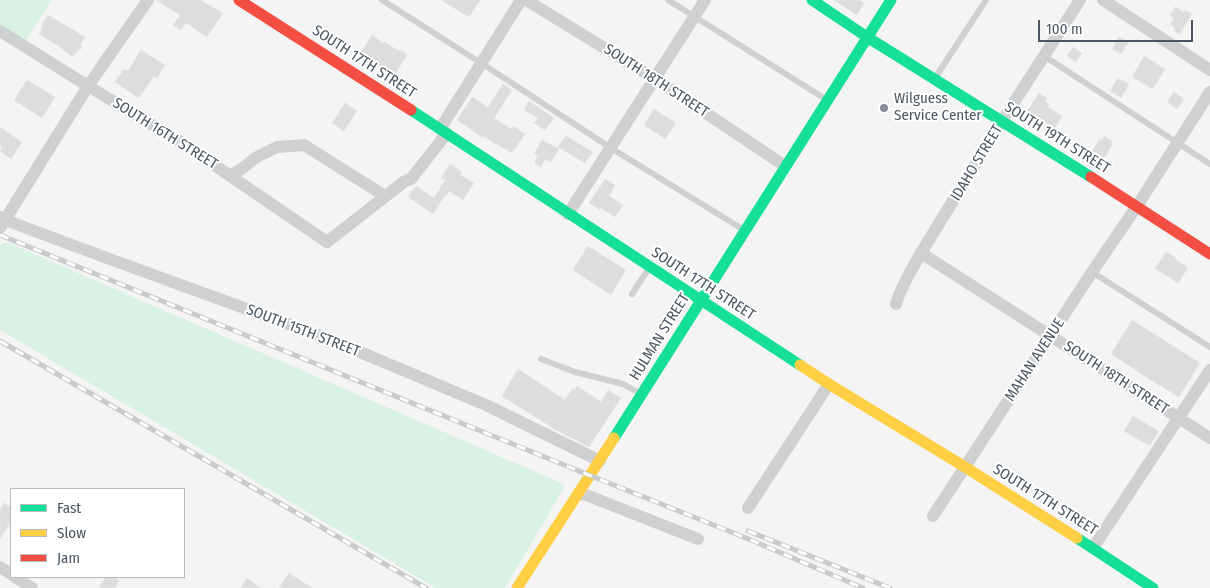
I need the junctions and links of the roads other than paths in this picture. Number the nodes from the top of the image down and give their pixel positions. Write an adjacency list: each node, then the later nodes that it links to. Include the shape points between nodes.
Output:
1 (148, 0): 21 (street)
2 (239, 0): 25 (street, SOUTH 17TH STREET)
3 (382, 0): 17 (lane)
4 (521, 0): 17 (street)
5 (526, 0): 19 (street, SOUTH 18TH STREET)
6 (668, 0): 13 (lane)
7 (705, 0): 13 (street)
8 (812, 0): 15 (street, SOUTH 19TH STREET)
9 (891, 0): 15 (street, HULMAN STREET)
10 (986, 0): 20 (lane)
11 (1080, 0): 16 (street, IDAHO STREET)
12 (1103, 0): 18 (street)
13 (694, 17): 19 (street); 23 (lane)
14 (0, 31): 21 (street, SOUTH 16TH STREET)
15 (867, 37): 20 (street, SOUTH 19TH STREET); 23 (street, HULMAN STREET)
16 (1044, 56): 24 (street, IDAHO STREET); 26 (lane)
17 (481, 63): 25 (street); 27 (lane)
18 (1210, 70)
19 (655, 79): 27 (street); 29 (street, SOUTH 18TH STREET)
20 (935, 79): 24 (street, SOUTH 19TH STREET)
21 (88, 86): 30 (street, SOUTH 16TH STREET); 34 (street)
22 (1210, 92): 26 (street, MAHAN AVENUE)
23 (827, 100): 29 (street, HULMAN STREET)
24 (1002, 121): 32 (street, SOUTH 19TH STREET); 36 (street, IDAHO STREET)
25 (444, 131): 31 (street, via 411,179); 33 (street, SOUTH 17TH STREET)
26 (1177, 143): 28 (lane); 32 (street, MAHAN AVENUE)
27 (611, 148): 33 (street); 35 (lane)
28 (1210, 164)
29 (785, 166): 35 (street, HULMAN STREET)
30 (230, 176): 31 (street, via 277,147 304,145); 31 (street, SOUTH 16TH STREET, via 328,242)
31 (385, 196)
32 (1137, 206): 37 (street, SOUTH 19TH STREET); 39 (street, MAHAN AVENUE)
33 (568, 214): 38 (street, SOUTH 17TH STREET)
34 (2, 222): 51 (street, SOUTH 15TH STREET, via 329,340 486,405)
35 (745, 231): 41 (street, HULMAN STREET)
36 (921, 253): 42 (street, IDAHO STREET); 43 (street, SOUTH 18TH STREET)
37 (1210, 254)
38 (649, 267): 40 (lane); 41 (street, SOUTH 17TH STREET)
39 (1092, 272): 43 (street, MAHAN AVENUE); 44 (lane)
40 (632, 294)
41 (701, 300): 47 (street, SOUTH 17TH STREET); 48 (street, HULMAN STREET)
42 (896, 304)
43 (1051, 336): 49 (street, SOUTH 18TH STREET); 52 (street, MAHAN AVENUE)
44 (1210, 348)
45 (541, 359): 48 (lane, via 575,372 623,384)
46 (1210, 370): 49 (street)
47 (829, 384): 52 (street, SOUTH 17TH STREET); 54 (street)
48 (642, 394): 51 (street, HULMAN STREET)
49 (1179, 418): 50 (street, SOUTH 18TH STREET); 57 (street)
50 (1210, 438)
51 (600, 461): 53 (street, HULMAN STREET)
52 (965, 467): 55 (street, MAHAN AVENUE); 57 (street, SOUTH 17TH STREET)
53 (579, 494): 56 (street); 60 (street, HULMAN STREET)
54 (748, 508)
55 (933, 516)
56 (698, 539)
57 (1093, 548): 61 (street, SOUTH 17TH STREET)
58 (17, 578): 59 (street)
59 (32, 588)
60 (517, 588)
61 (1153, 588)

